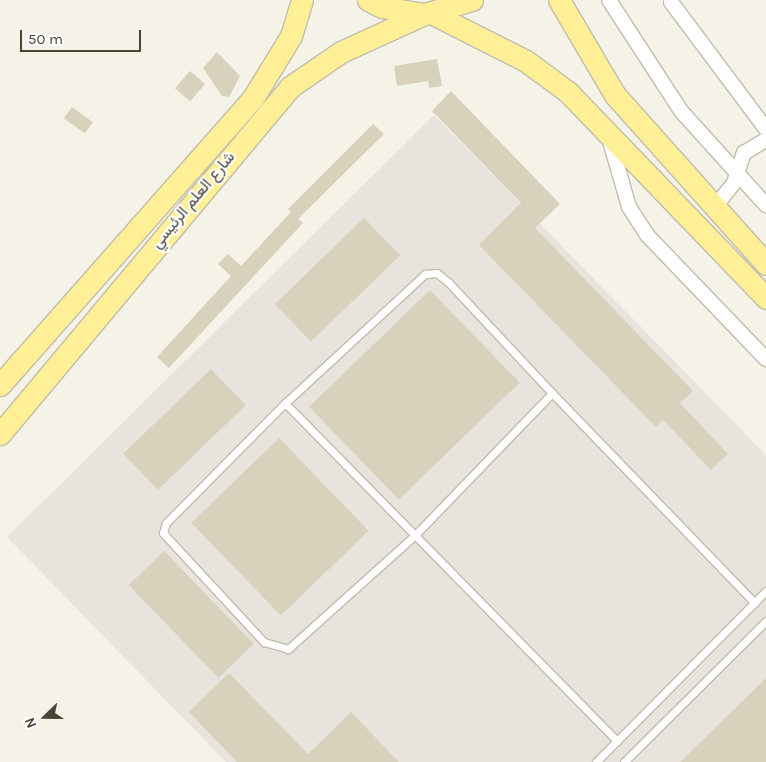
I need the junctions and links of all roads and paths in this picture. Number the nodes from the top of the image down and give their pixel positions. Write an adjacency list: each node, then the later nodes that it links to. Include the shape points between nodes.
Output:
1 (302, 0): 8 (main road, شارع العلم الرئيسي, via 291,36)
2 (368, 0): 7 (main road, via 390,10)
3 (472, 0): 7 (main road, شارع العلم الرئيسي)
4 (559, 0): 14 (main road, via 615,95)
5 (609, 0): 12 (street, via 681,111)
6 (671, 2): 10 (street)
7 (428, 14): 8 (main road, شارع العلم الرئيسي, via 366,38); 9 (main road, via 526,61)
8 (261, 103): 18 (main road, شارع العلم الرئيسي); 21 (main road, شارع العلم الرئيسي)
9 (606, 128): 16 (main road); 17 (street, via 629,207 647,235)
10 (766, 129)
11 (766, 140): 12 (street, via 744,153)
12 (737, 175): 13 (street); 14 (street)
13 (766, 205)
14 (713, 209): 15 (main road)
15 (766, 264)
16 (766, 298)
17 (766, 359)
18 (0, 385)
19 (552, 393): 20 (lane, via 437,273 415,279); 22 (lane); 24 (lane)
20 (285, 403): 22 (lane); 22 (lane, via 166,523 163,533 264,642 288,650)
21 (0, 434)
22 (416, 534): 26 (lane)
23 (766, 591): 24 (lane)
24 (755, 603): 26 (lane)
25 (766, 621): 28 (lane)
26 (617, 741): 27 (lane)
27 (596, 762)
28 (624, 762)

